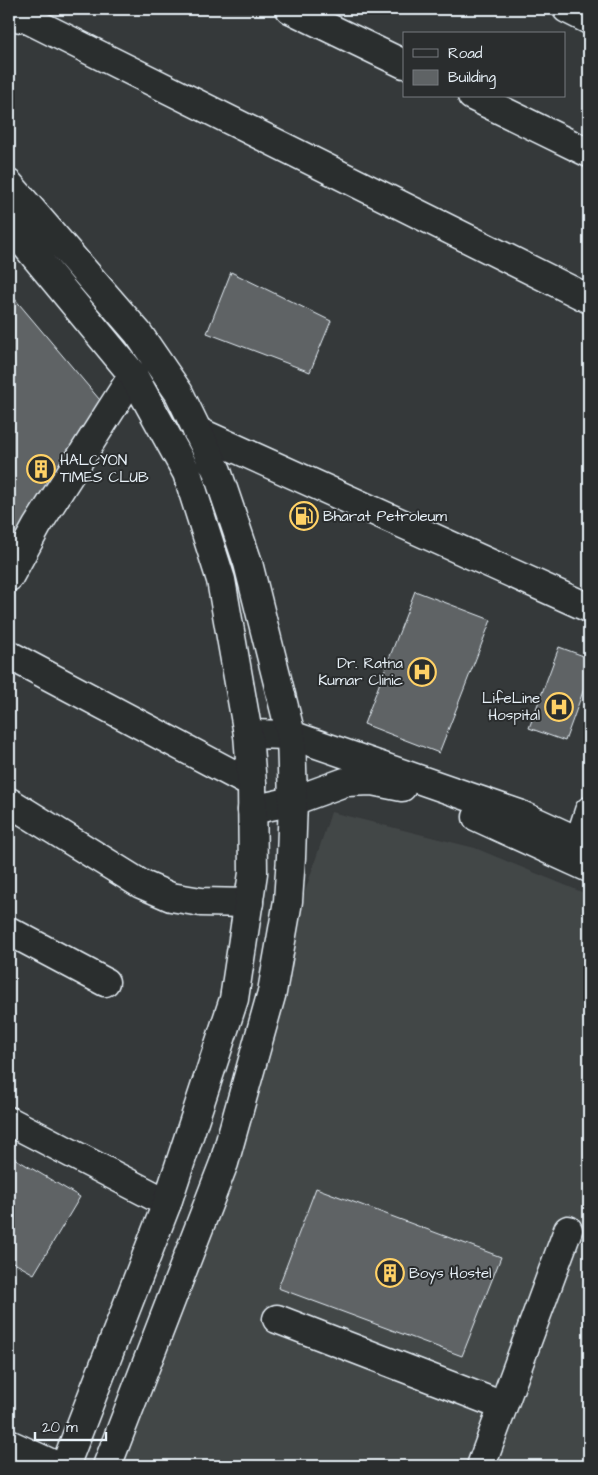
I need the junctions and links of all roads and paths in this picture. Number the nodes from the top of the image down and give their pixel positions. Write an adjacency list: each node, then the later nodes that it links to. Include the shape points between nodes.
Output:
1 (290, 9): 5 (main road)
2 (567, 9): 4 (main road)
3 (23, 14): 10 (main road)
4 (589, 20)
5 (403, 64)
6 (476, 98): 7 (main road)
7 (589, 153)
8 (9, 184): 12 (main road, via 138,333 179,394)
9 (9, 225): 11 (main road)
10 (589, 299)
11 (133, 375): 13 (main road); 16 (main road, via 190,482 221,580)
12 (197, 431): 14 (main road); 17 (main road, via 217,471 248,563)
13 (9, 576)
14 (589, 608)
15 (9, 655): 18 (main road)
16 (248, 734): 17 (main road); 18 (main road)
17 (291, 735): 20 (main road); 22 (main road, via 519,814)
18 (252, 797): 20 (main road); 24 (main road, via 253,873)
19 (9, 802): 24 (main road, via 141,884 171,897 201,902)
20 (293, 802): 23 (main road, via 345,782 372,781 409,788); 35 (main road, via 288,901 272,992 224,1163)
21 (589, 811): 22 (main road)
22 (584, 844)
23 (589, 868)
24 (249, 903): 28 (main road, via 234,999)
25 (9, 931): 26 (main road)
26 (105, 982)
27 (9, 1121): 28 (main road)
28 (167, 1203): 34 (main road)
29 (568, 1230): 31 (main road)
30 (277, 1319): 31 (main road)
31 (503, 1406): 36 (main road)
32 (9, 1444): 33 (main road)
33 (57, 1466)
34 (65, 1466)
35 (107, 1466)
36 (481, 1466)

